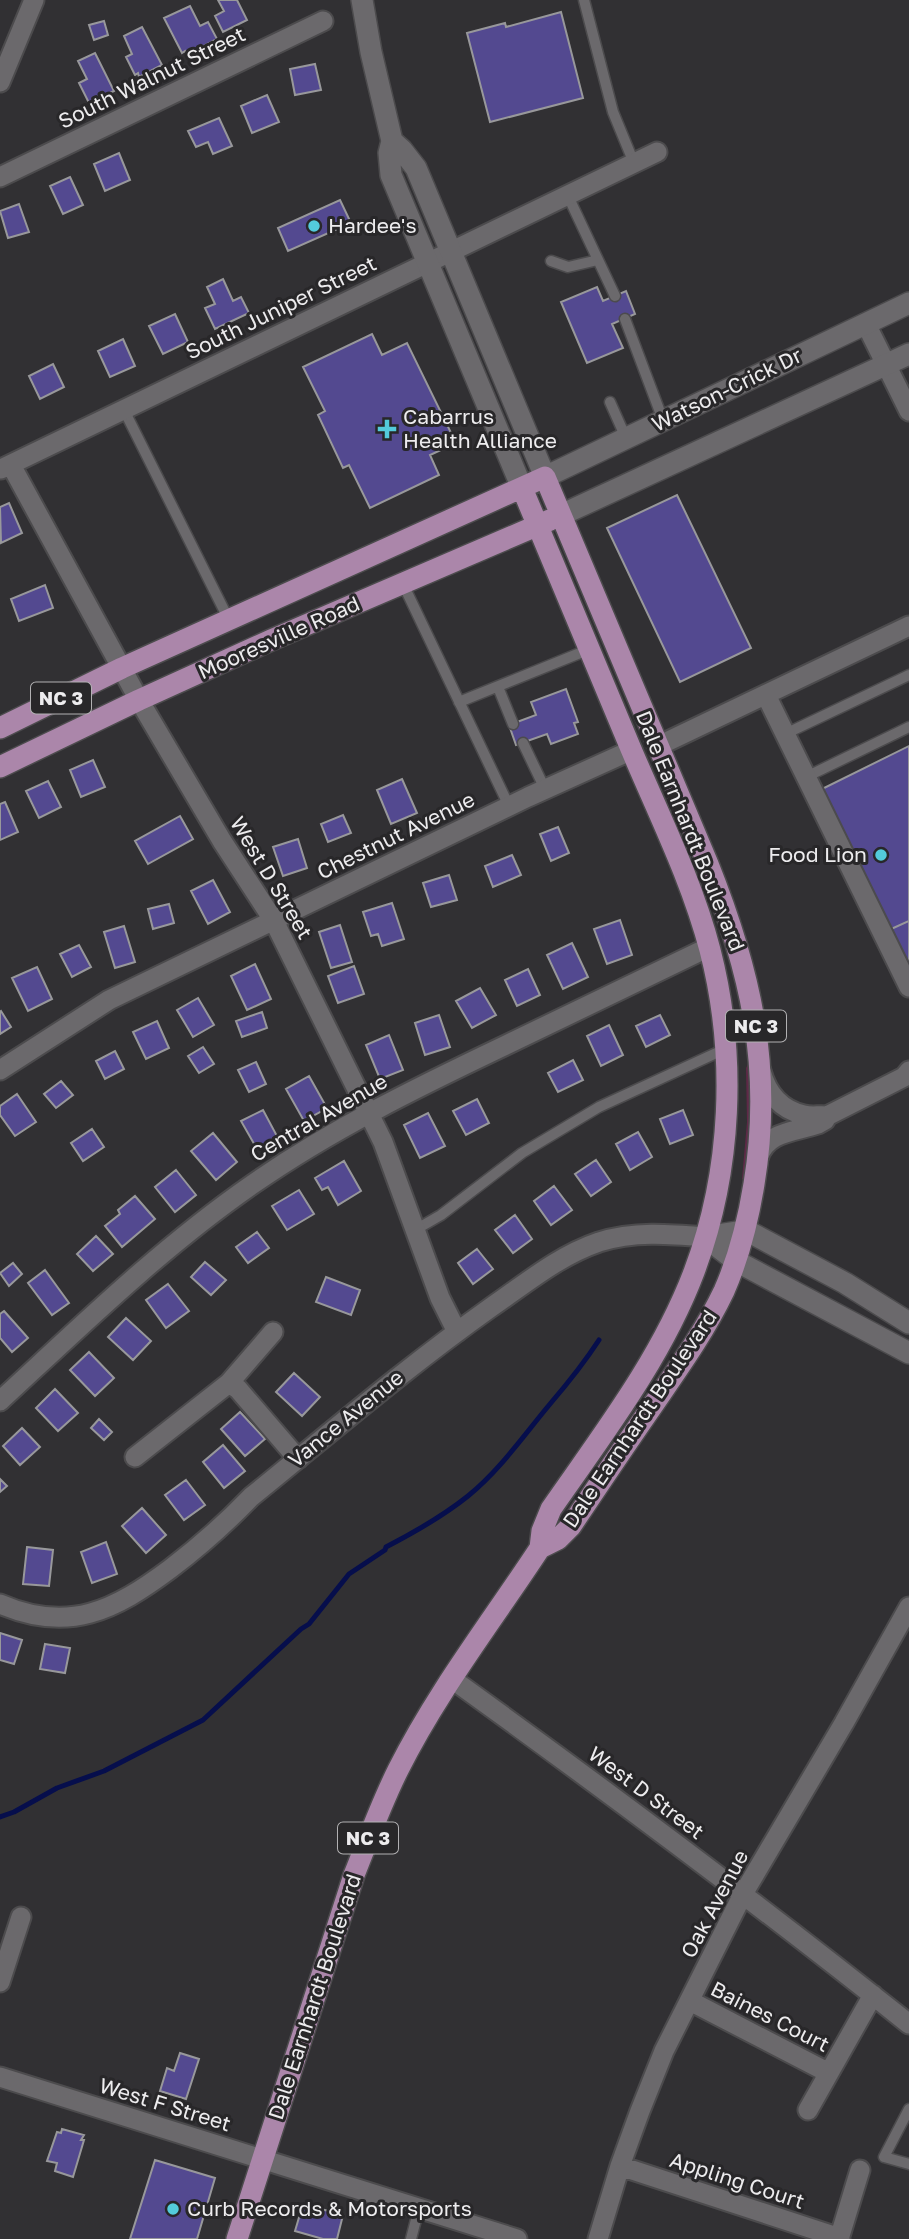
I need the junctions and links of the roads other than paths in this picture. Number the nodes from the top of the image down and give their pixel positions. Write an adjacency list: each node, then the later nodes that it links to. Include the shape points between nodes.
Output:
1 (34, 0): 5 (street)
2 (362, 0): 6 (main road, Dale Earnhardt Boulevard)
3 (584, 0): 8 (lane, via 613,112)
4 (323, 21): 9 (street, South Walnut Street)
5 (0, 82)
6 (392, 141): 11 (main road, Dale Earnhardt Boulevard, via 416,168); 14 (main road, Dale Earnhardt Boulevard, via 388,153 391,174)
7 (657, 152): 8 (street, South Juniper Street)
8 (634, 163): 10 (street, South Juniper Street)
9 (0, 177)
10 (568, 196): 11 (street, South Juniper Street); 12 (lane)
11 (450, 251): 14 (street, South Juniper Street); 27 (main road, Dale Earnhardt Boulevard)
12 (598, 260): 13 (lane, via 568,267); 15 (lane)
13 (551, 261)
14 (427, 262): 22 (street, South Juniper Street); 28 (main road, Dale Earnhardt Boulevard)
15 (615, 296)
16 (909, 303): 18 (main road, Watson-Crick Dr)
17 (625, 319): 24 (lane)
18 (866, 324): 20 (street); 24 (main road, Watson-Crick Dr)
19 (909, 354): 20 (main road, Watson-Crick Dr)
20 (885, 365): 23 (street); 29 (main road, Watson-Crick Dr)
21 (610, 402): 25 (lane)
22 (124, 410): 26 (street, South Juniper Street); 32 (lane)
23 (909, 411)
24 (663, 420): 25 (main road, Watson-Crick Dr)
25 (626, 438): 27 (main road, Watson-Crick Dr)
26 (5, 467): 35 (street, West D Street)
27 (545, 477): 28 (main road, Mooresville Road); 29 (main road, Dale Earnhardt Boulevard / NC 3)
28 (522, 488): 30 (main road, Dale Earnhardt Boulevard); 32 (main road, Mooresville Road)
29 (561, 515): 30 (main road, Mooresville Road); 46 (main road, Dale Earnhardt Boulevard / NC 3)
30 (538, 525): 31 (main road, Mooresville Road); 34 (main road, Dale Earnhardt Boulevard / NC 3)
31 (403, 584): 39 (main road, Mooresville Road); 40 (lane)
32 (229, 620): 35 (main road, Mooresville Road)
33 (909, 626): 38 (street)
34 (590, 649): 37 (lane); 47 (main road, Dale Earnhardt Boulevard / NC 3)
35 (122, 668): 39 (street, West D Street); 43 (main road, Mooresville Road / NC 3)
36 (909, 675): 44 (lane)
37 (498, 687): 40 (lane); 41 (lane)
38 (766, 695): 44 (street); 46 (street)
39 (139, 700): 48 (main road, Mooresville Road); 52 (street, West D Street)
40 (459, 702): 51 (lane)
41 (513, 723)
42 (909, 727): 49 (lane)
43 (0, 728)
44 (785, 734): 49 (street)
45 (523, 743): 50 (lane)
46 (658, 746): 57 (main road, Dale Earnhardt Boulevard / NC 3, via 734,934 753,1011)
47 (632, 750): 50 (street, Chestnut Avenue); 53 (main road, Dale Earnhardt Boulevard / NC 3)
48 (0, 767)
49 (806, 777): 54 (street)
50 (545, 789): 51 (street, Chestnut Avenue)
51 (509, 806): 52 (street, Chestnut Avenue)
52 (274, 922): 56 (street, Chestnut Avenue, via 110,1000); 59 (street, West D Street)
53 (709, 947): 55 (main road, Dale Earnhardt Boulevard / NC 3); 59 (street, Central Avenue)
54 (909, 987)
55 (725, 1049): 62 (lane, via 599,1107 522,1153); 64 (main road, Dale Earnhardt Boulevard / NC 3, via 724,1141)
56 (0, 1070)
57 (761, 1071): 60 (street, via 771,1094 785,1107 808,1116); 61 (main road, Dale Earnhardt Boulevard / NC 3)
58 (909, 1071): 60 (street)
59 (370, 1112): 62 (street, West D Street); 71 (street, Central Avenue, via 255,1183 188,1232)
60 (827, 1116): 61 (street, via 818,1124 772,1138)
61 (758, 1158): 63 (main road, Dale Earnhardt Boulevard / NC 3)
62 (415, 1230): 68 (street, West D Street)
63 (744, 1231): 64 (main road, Vance Avenue); 65 (main road, Dale Earnhardt Boulevard / NC 3); 66 (main road, via 836,1278)
64 (705, 1237): 65 (main road); 68 (street, Vance Avenue, via 652,1233 599,1242 555,1262); 74 (main road, Dale Earnhardt Boulevard / NC 3, via 663,1341 551,1510)
65 (736, 1261): 69 (main road); 74 (main road, Dale Earnhardt Boulevard / NC 3, via 692,1348 571,1526)
66 (909, 1323)
67 (273, 1332): 70 (street)
68 (457, 1332): 73 (street, Vance Avenue)
69 (909, 1353)
70 (229, 1383): 72 (street); 73 (street)
71 (0, 1401)
72 (135, 1457)
73 (298, 1459): 75 (street, Vance Avenue, via 181,1560 119,1604 69,1617 37,1616)
74 (540, 1548): 77 (main road, Dale Earnhardt Boulevard / NC 3)
75 (0, 1604)
76 (909, 1607): 78 (street, Oak Avenue)
77 (452, 1679): 78 (street, West D Street); 88 (main road, Dale Earnhardt Boulevard / NC 3, via 398,1770 366,1844)
78 (743, 1895): 81 (street, West D Street); 82 (street, Oak Avenue)
79 (21, 1917): 80 (street)
80 (0, 1982)
81 (873, 1995): 83 (street, West D Street); 84 (street)
82 (690, 2001): 84 (street, Baines Court); 90 (street, Oak Avenue, via 653,2077)
83 (909, 2024)
84 (829, 2073): 87 (street)
85 (0, 2077): 88 (street, West F Street)
86 (909, 2109): 89 (lane, via 884,2157)
87 (808, 2110)
88 (262, 2159): 92 (street, West F Street); 93 (main road, Dale Earnhardt Boulevard / NC 3)
89 (909, 2164)
90 (620, 2166): 96 (street, Oak Avenue); 97 (street, Appling Court)
91 (860, 2170): 97 (street)
92 (419, 2208): 94 (lane); 95 (street, West F Street)
93 (237, 2239)
94 (411, 2239)
95 (517, 2239)
96 (598, 2239)
97 (839, 2239)

